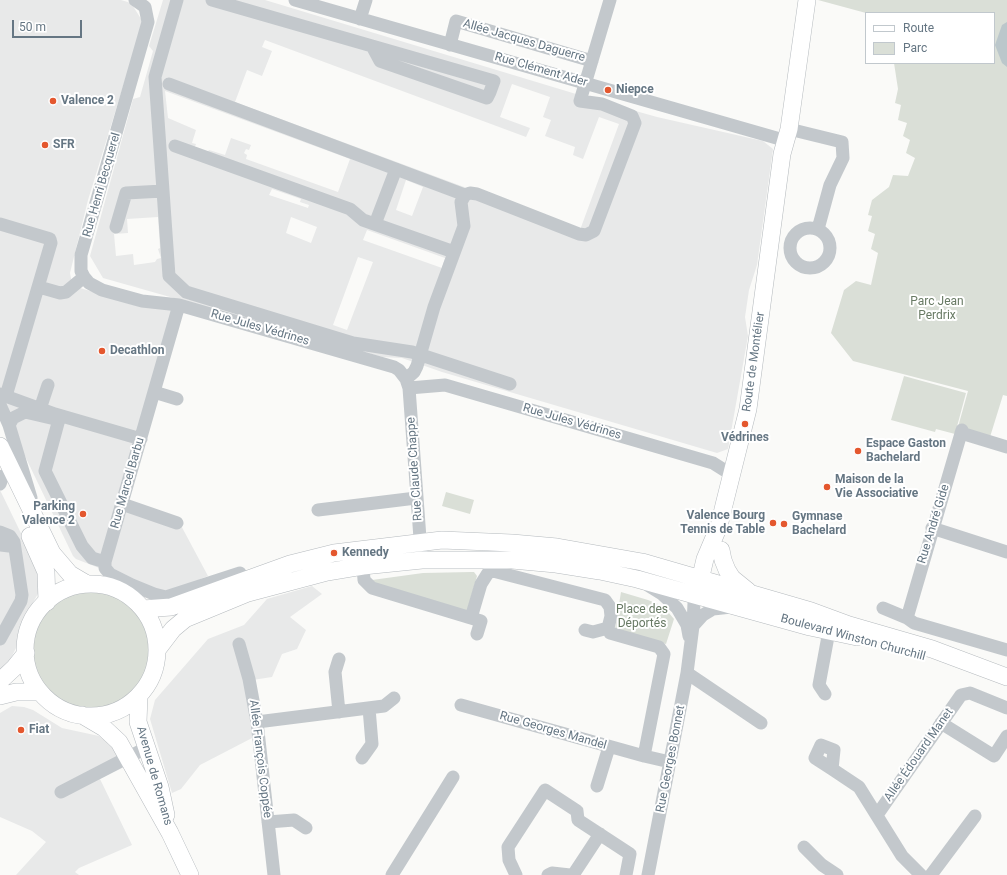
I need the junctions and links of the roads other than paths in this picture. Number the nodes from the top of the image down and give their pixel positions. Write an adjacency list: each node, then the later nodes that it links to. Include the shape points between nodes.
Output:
1 (177, 0): 17 (street, via 155,77)
2 (212, 0): 10 (street)
3 (295, 0): 8 (street, Rue Clément Ader)
4 (366, 0): 8 (street)
5 (610, 0): 11 (street)
6 (807, 0): 14 (main road, Route de Montélier)
7 (143, 2): 25 (street, Rue Henri Becquerel, via 148,22 82,255 81,270)
8 (360, 19): 9 (street, Rue Clément Ader)
9 (450, 45): 11 (street, Allée Jacques Daguerre, via 456,21); 12 (street, Rue Clément Ader)
10 (372, 46): 10 (street, via 380,61 487,98 494,81)
11 (592, 61): 12 (street)
12 (586, 83): 14 (street, Rue Clément Ader); 18 (street, via 580,101 602,104 632,116 635,123 594,232 579,234 477,194)
13 (169, 84): 16 (street)
14 (788, 135): 22 (street, Rue Clément Ader, via 842,142 843,158 830,185); 23 (main road, Route de Montélier, via 782,154)
15 (175, 146): 20 (street, via 350,209 362,220)
16 (396, 169): 18 (street); 20 (street)
17 (163, 191): 21 (street, via 126,193); 28 (street, via 169,276 186,292 353,343)
18 (465, 194): 24 (street, via 461,202 464,226)
19 (0, 224): 26 (street, via 50,240)
20 (375, 224): 24 (street)
21 (116, 227)
22 (818, 229): 23 (street, via 801,229); 23 (street, via 827,235 831,244 830,255 824,263 814,268 804,267 796,262)
23 (779, 242): 40 (main road, Route de Montélier, via 748,409); 51 (main road, Route de Montélier, via 755,411)
24 (454, 252): 28 (street)
25 (84, 277): 26 (street, via 66,292 60,293); 27 (street, via 102,290 142,301)
26 (39, 287): 33 (street)
27 (179, 305): 29 (street, Rue Jules Védrines, via 394,367 403,374); 32 (street, Rue Marcel Barbu)
28 (420, 355): 29 (street); 30 (street)
29 (408, 383): 40 (street, Rue Jules Védrines, via 445,385 709,462 722,467); 42 (street, Rue Claude Chappe)
30 (510, 384)
31 (48, 385): 35 (street)
32 (154, 392): 34 (street); 37 (street, Rue Marcel Barbu)
33 (2, 399): 35 (street); 36 (street)
34 (178, 399)
35 (40, 408): 37 (street)
36 (9, 425): 46 (street); 55 (street, via 13,418 25,412 55,419 58,423 45,471 82,546 92,558)
37 (141, 439): 43 (street, Rue Marcel Barbu)
38 (0, 446): 46 (main road)
39 (1007, 447): 47 (street, Rue André Gide, via 962,432)
40 (732, 475): 61 (main road, Route de Montélier)
41 (1, 477): 64 (main road, via 46,572)
42 (416, 498): 44 (street); 49 (street, Rue Claude Chappe)
43 (122, 504): 45 (street); 55 (street, Rue Marcel Barbu)
44 (318, 510)
45 (177, 523)
46 (38, 527): 60 (main road, via 56,560 70,574)
47 (932, 528): 52 (street); 69 (street, Rue André Gide)
48 (0, 532): 54 (street, via 10,536 14,542)
49 (420, 541): 53 (street, Rue Claude Chappe); 61 (main road, via 473,541 558,547 642,562); 63 (main road, via 341,552 290,564)
50 (3, 543): 54 (street)
51 (721, 550): 61 (main road, Route de Montélier); 62 (main road, via 727,570)
52 (1007, 552)
53 (422, 560): 56 (main road); 57 (main road)
54 (16, 562): 75 (street, via 22,595)
55 (105, 562): 63 (street, via 105,568 110,574 154,594)
56 (363, 566): 63 (main road, via 294,580 248,593); 68 (street, via 364,580 372,588)
57 (487, 566): 58 (main road); 68 (street)
58 (511, 567): 59 (main road, via 556,564); 71 (street, via 604,600 610,607)
59 (638, 579): 61 (main road); 70 (street, via 678,608)
60 (87, 584): 64 (main road, via 66,590); 67 (main road, via 103,585 118,590 132,598)
61 (697, 592): 62 (main road, Boulevard Winston Churchill); 65 (main road, Boulevard Winston Churchill); 70 (street, Rue Georges Bonnet)
62 (750, 593): 82 (main road, Boulevard Winston Churchill, via 932,649)
63 (202, 598): 67 (main road, via 171,608); 77 (main road)
64 (47, 602): 79 (main road, via 33,620)
65 (737, 606): 70 (street, via 713,610); 73 (main road, Boulevard Winston Churchill)
66 (883, 608): 69 (street)
67 (143, 609): 77 (main road, via 153,628)
68 (471, 618): 74 (street, via 481,621)
69 (907, 618): 78 (street, via 914,623)
70 (690, 626): 81 (street, Rue Georges Bonnet)
71 (608, 628): 72 (street, via 593,632); 101 (street, via 610,633 659,647 664,654)
72 (585, 630)
73 (829, 631): 84 (main road, Boulevard Winston Churchill, via 930,658); 86 (street, via 819,685)
74 (477, 634)
75 (1, 635)
76 (239, 644): 95 (street, Allée François Coppée)
77 (157, 650): 88 (main road, via 152,674)
78 (1007, 650)
79 (26, 653): 83 (main road); 85 (main road, via 28,667)
80 (339, 660): 93 (street, via 335,672)
81 (687, 673): 96 (street); 104 (street, Rue Georges Bonnet)
82 (1007, 677)
83 (0, 681)
84 (1007, 687)
85 (40, 692): 87 (main road, via 16,692); 94 (main road, via 59,707)
86 (825, 694)
87 (0, 696)
88 (139, 696): 94 (main road, via 118,710 94,716); 100 (main road, Avenue de Romans, via 138,722)
89 (394, 698): 91 (street, via 384,706)
90 (461, 705): 99 (street, Rue Georges Mandel)
91 (369, 708): 93 (street); 103 (street, via 372,744)
92 (1007, 708): 97 (street, Allée Édouard Manet, via 970,693 961,695)
93 (339, 712): 95 (street)
94 (82, 715): 102 (main road, Avenue de Romans, via 112,734)
95 (257, 722): 111 (street, Allée François Coppée)
96 (761, 723)
97 (941, 723): 98 (street, via 994,756); 109 (street, Allée Édouard Manet)
98 (1007, 736)
99 (609, 746): 101 (street, Rue Georges Mandel); 107 (street)
100 (146, 748): 102 (street); 113 (main road, Avenue de Romans, via 160,787)
101 (644, 756): 104 (street, Rue Georges Mandel)
102 (129, 757): 108 (street); 113 (main road, Avenue de Romans)
103 (362, 758)
104 (670, 762): 116 (street, Rue Georges Bonnet)
105 (832, 769): 109 (street, Allée Édouard Manet, via 859,787)
106 (453, 777): 119 (street)
107 (598, 786)
108 (60, 792)
109 (877, 815): 125 (street, Allée Édouard Manet, via 902,856)
110 (975, 816): 126 (street)
111 (268, 822): 112 (street, via 294,820); 118 (street, Allée François Coppée)
112 (306, 828)
113 (170, 833): 117 (main road, Avenue de Romans)
114 (600, 834): 120 (street, via 578,820 577,811 545,790 508,846 509,860); 122 (street); 123 (street, via 630,854)
115 (804, 848): 124 (street)
116 (650, 874)
117 (190, 875)
118 (274, 875)
119 (392, 875)
120 (516, 875)
121 (548, 875): 122 (street)
122 (572, 875)
123 (626, 875)
124 (837, 875)
125 (921, 875)
126 (931, 875)

